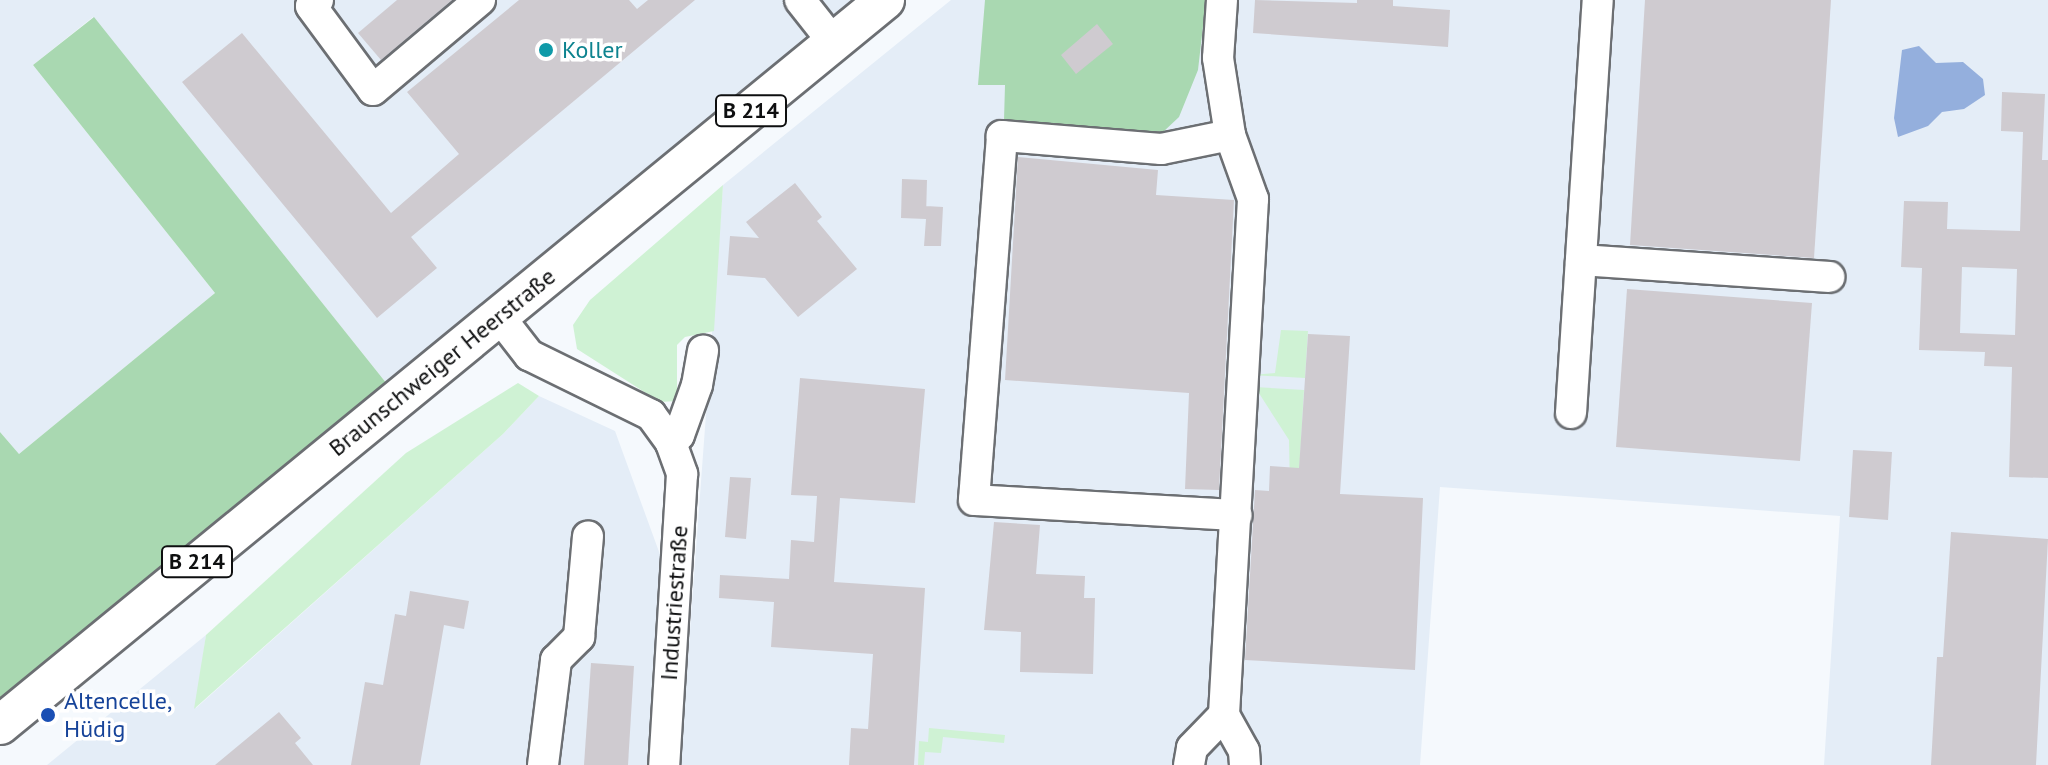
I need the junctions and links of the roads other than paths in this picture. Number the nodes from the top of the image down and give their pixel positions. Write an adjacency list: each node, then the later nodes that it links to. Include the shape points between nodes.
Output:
1 (318, 0): 2 (street, via 311,6 373,90)
2 (480, 0)
3 (800, 0): 7 (street)
4 (885, 0): 7 (main road, Braunschweiger Heerstraße / B 214)
5 (1222, 0): 8 (street, via 1218,58)
6 (1598, 0): 9 (street)
7 (834, 43): 11 (main road, Braunschweiger Heerstraße / B 214)
8 (1230, 135): 15 (street, via 1253,199); 15 (street, via 1161,149 1002,136 974,500)
9 (1581, 260): 10 (street); 13 (street)
10 (1829, 277)
11 (498, 315): 14 (street, Industriestraße, via 529,355 651,415); 18 (main road, Braunschweiger Heerstraße / B 214)
12 (703, 351): 14 (street, via 697,385 679,435)
13 (1571, 413)
14 (671, 443): 20 (street, Industriestraße, via 682,474)
15 (1237, 515): 17 (street)
16 (588, 536): 19 (street, via 579,637 556,660)
17 (1224, 715): 21 (street, via 1192,748); 22 (street, via 1244,751)
18 (0, 725)
19 (543, 765)
20 (664, 765)
21 (1189, 765)
22 (1245, 765)

